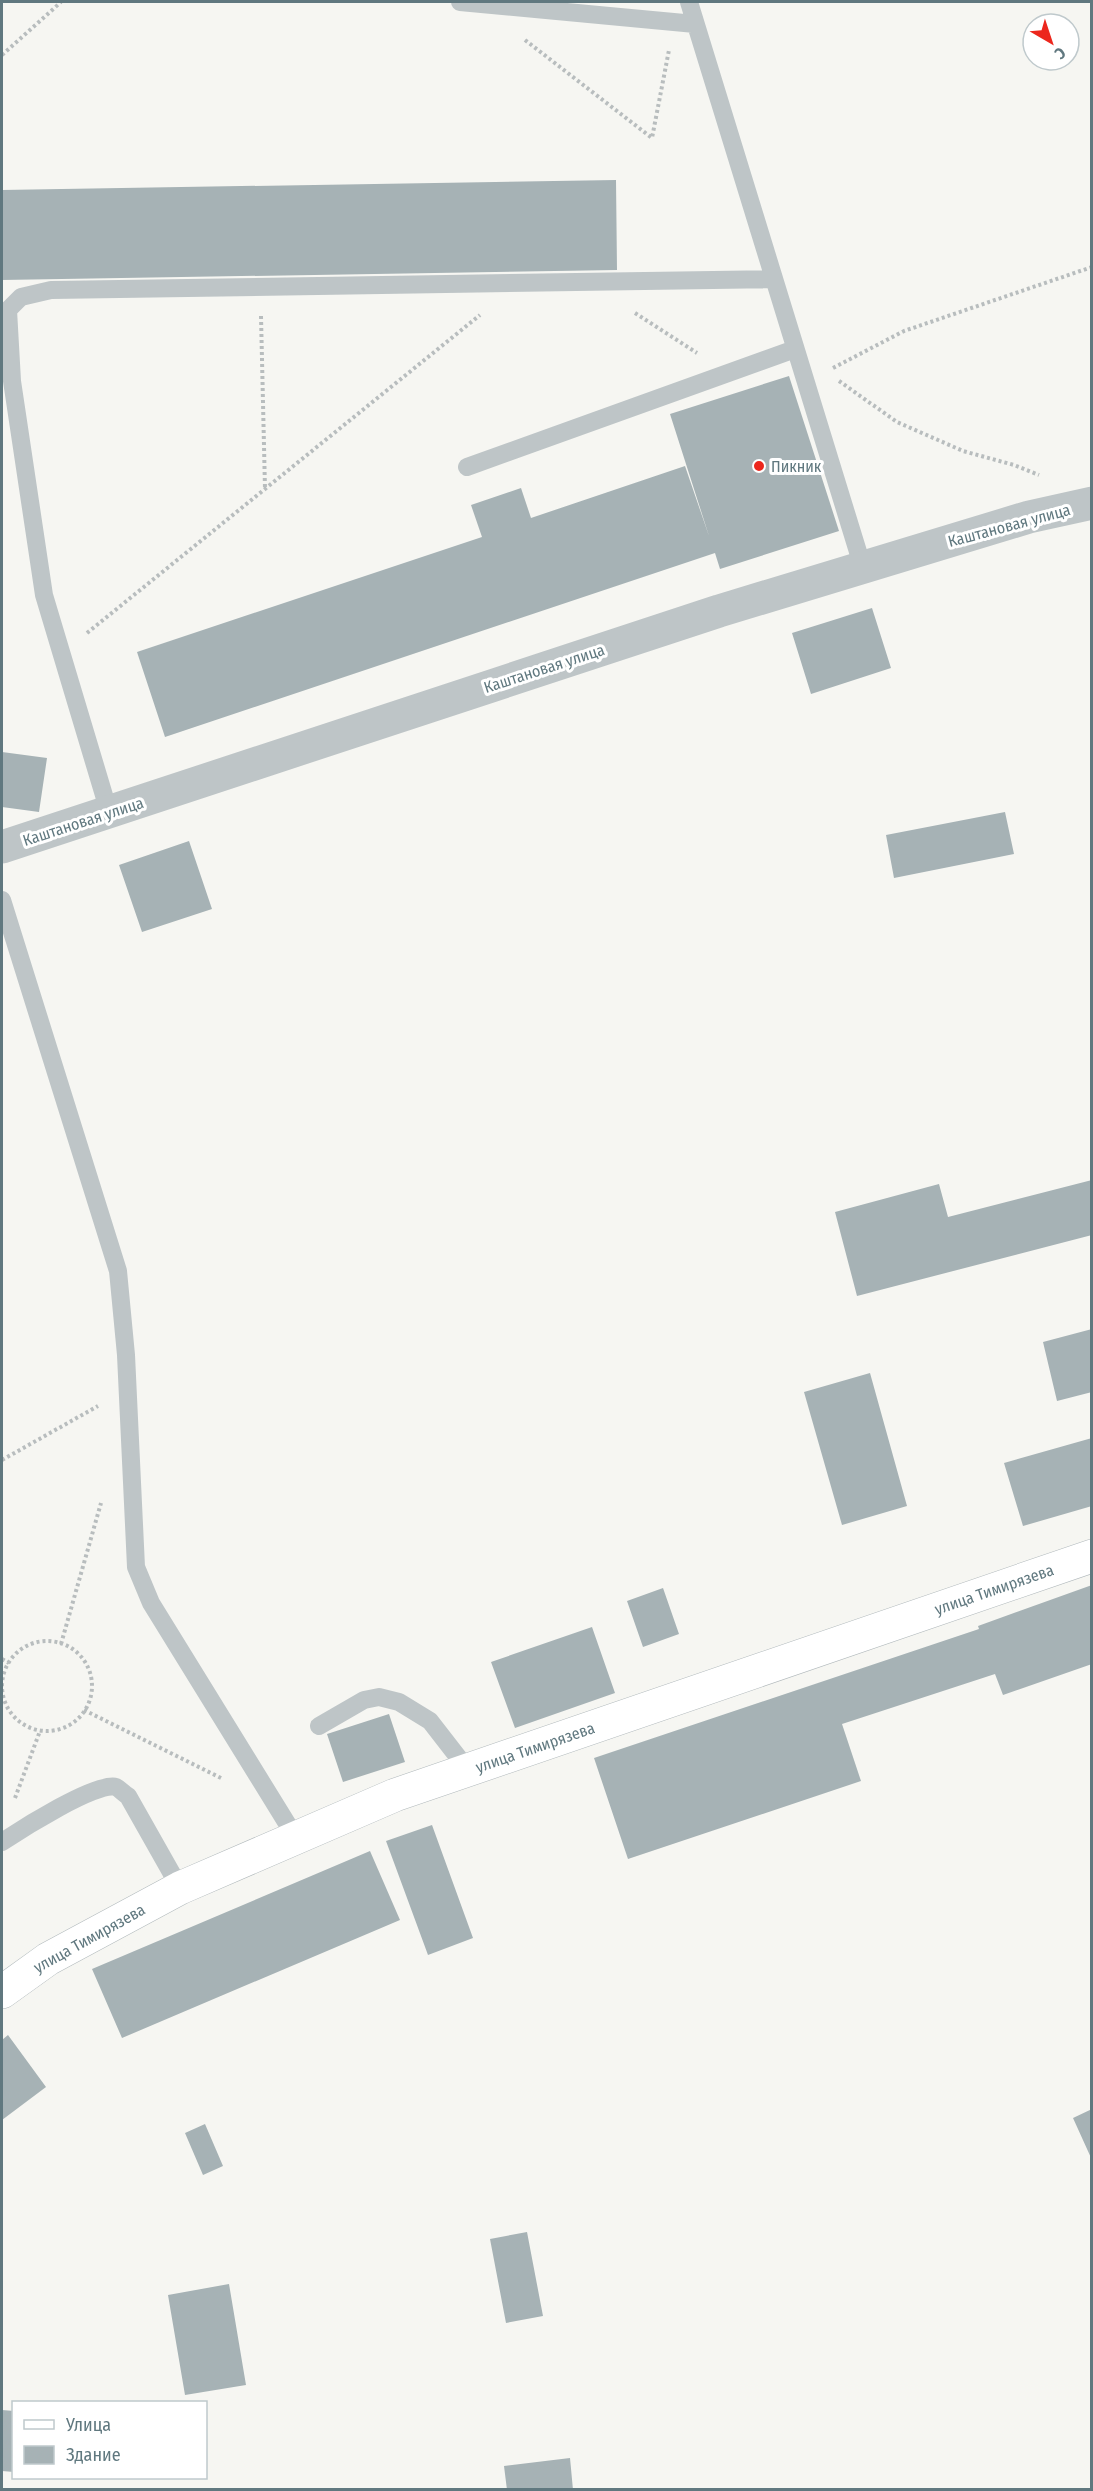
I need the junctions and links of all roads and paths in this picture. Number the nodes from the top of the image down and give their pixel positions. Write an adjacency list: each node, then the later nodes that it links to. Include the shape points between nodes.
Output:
1 (61, 2): 7 (path)
2 (460, 2): 4 (lane)
3 (688, 2): 5 (lane)
4 (674, 21): 5 (lane); 6 (path, via 652,138)
5 (695, 24): 9 (lane)
6 (523, 39)
7 (2, 55)
8 (1092, 267): 15 (path, via 904,331)
9 (774, 279): 10 (lane); 13 (lane)
10 (586, 282): 11 (lane); 16 (path)
11 (520, 283): 12 (lane); 20 (path)
12 (260, 287): 14 (lane, via 51,290 21,297 8,310); 20 (path)
13 (795, 349): 16 (lane); 17 (lane)
14 (6, 366): 23 (lane, via 44,595)
15 (826, 371): 17 (path); 19 (path, via 897,422 963,451)
16 (728, 373): 18 (lane)
17 (806, 382): 22 (lane)
18 (467, 467)
19 (1043, 477)
20 (265, 489): 23 (path)
21 (1092, 503): 22 (street, Каштановая улица, via 1029,517)
22 (863, 568): 24 (street, Каштановая улица, via 719,611)
23 (61, 654): 24 (lane)
24 (109, 812): 25 (street, Каштановая улица)
25 (2, 848)
26 (2, 900): 27 (lane, via 118,1271)
27 (128, 1389): 28 (path); 40 (lane, via 136,1567 151,1603)
28 (2, 1460)
29 (102, 1497): 31 (path)
30 (1092, 1556): 37 (main road, улица Тимирязева)
31 (61, 1644): 33 (path, via 31,1644); 34 (path, via 79,1655 90,1674 92,1689)
32 (2, 1659): 33 (path)
33 (9, 1663): 36 (path, via 3,1676 6,1706 26,1726)
34 (84, 1710): 36 (path, via 69,1725); 38 (path)
35 (319, 1726): 37 (lane, via 364,1700 379,1697 399,1702 430,1721)
36 (40, 1731): 39 (path)
37 (468, 1770): 40 (main road, улица Тимирязева, via 396,1795)
38 (223, 1778)
39 (14, 1802)
40 (296, 1838): 42 (main road, улица Тимирязева)
41 (2, 1842): 42 (lane, via 100,1788 116,1787 128,1796)
42 (180, 1888): 43 (main road, улица Тимирязева, via 48,1959)
43 (2, 1992)

